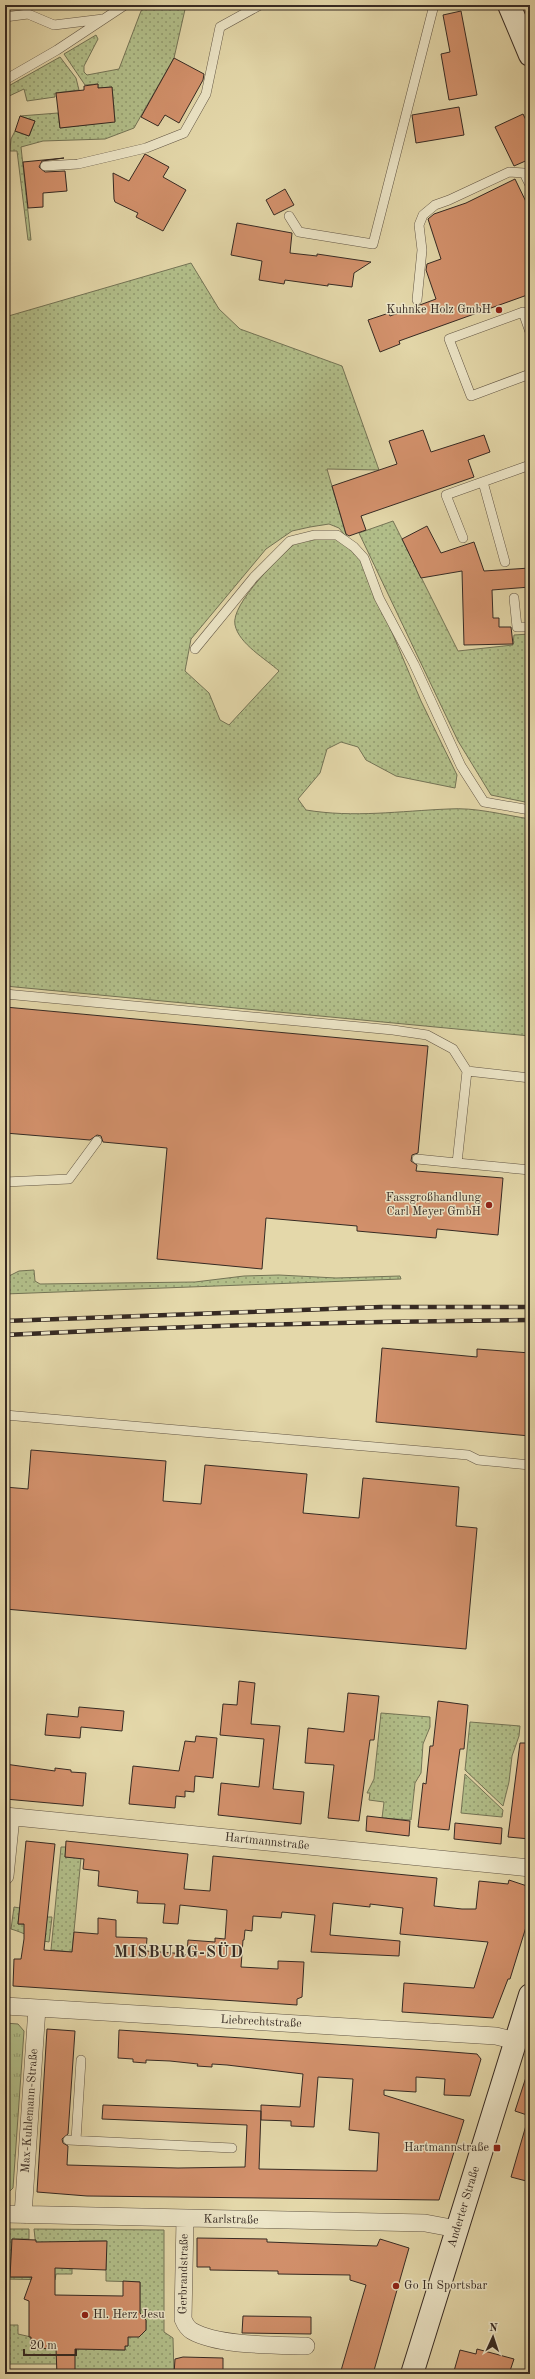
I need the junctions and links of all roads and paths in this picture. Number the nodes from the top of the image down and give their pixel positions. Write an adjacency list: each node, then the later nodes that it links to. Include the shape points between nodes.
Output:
1 (126, 5): 6 (lane)
2 (260, 5): 9 (lane, via 220,27 206,94 184,133 146,148 78,164)
3 (434, 5): 11 (lane, via 373,244 299,232)
4 (509, 5): 7 (main road)
5 (5, 17): 6 (lane, via 28,14 54,25)
6 (107, 19): 8 (lane)
7 (530, 55)
8 (5, 80)
9 (45, 166)
10 (530, 186): 12 (lane, via 524,173 509,172 434,205 427,211 420,225 422,250)
11 (289, 216)
12 (417, 300)
13 (528, 320): 14 (lane); 15 (lane, via 522,312 450,339 471,396)
14 (530, 332)
15 (530, 374)
16 (530, 465): 17 (lane)
17 (483, 482): 18 (lane, via 446,495); 19 (lane)
18 (463, 538)
19 (504, 562)
20 (514, 598): 21 (lane, via 517,627)
21 (530, 627)
22 (195, 649): 23 (lane, via 254,577 290,541 314,535 337,535 364,558 379,598 414,664 461,766 484,802)
23 (530, 810)
24 (5, 994): 25 (lane, via 427,1035 453,1049)
25 (467, 1072): 26 (lane); 29 (lane)
26 (530, 1078)
27 (97, 1141): 31 (lane, via 69,1179)
28 (417, 1159): 29 (lane)
29 (457, 1163): 30 (lane)
30 (530, 1170)
31 (5, 1182)
32 (5, 1415): 33 (lane, via 460,1454 478,1460)
33 (530, 1465)
34 (8, 1817): 35 (street, Hartmannstraße); 36 (street)
35 (530, 1868)
36 (5, 1876)
37 (530, 1995): 40 (main road, Anderter Straße)
38 (5, 2006): 39 (street, Liebrechtstraße)
39 (37, 2008): 40 (street, Liebrechtstraße, via 496,2036); 44 (street, Max-Kuhlemann-Straße, via 33,2138)
40 (516, 2041): 46 (main road, Anderter Straße)
41 (81, 2060): 42 (lane, via 72,2140)
42 (232, 2148)
43 (5, 2214): 44 (street, Karlstraße)
44 (23, 2215): 45 (street, Karlstraße)
45 (185, 2219): 46 (street, Karlstraße, via 425,2223); 47 (street, Gerbrandstraße, via 183,2319 187,2326 204,2336 228,2341)
46 (457, 2229): 48 (main road, Anderter Straße)
47 (306, 2346)
48 (412, 2374)

